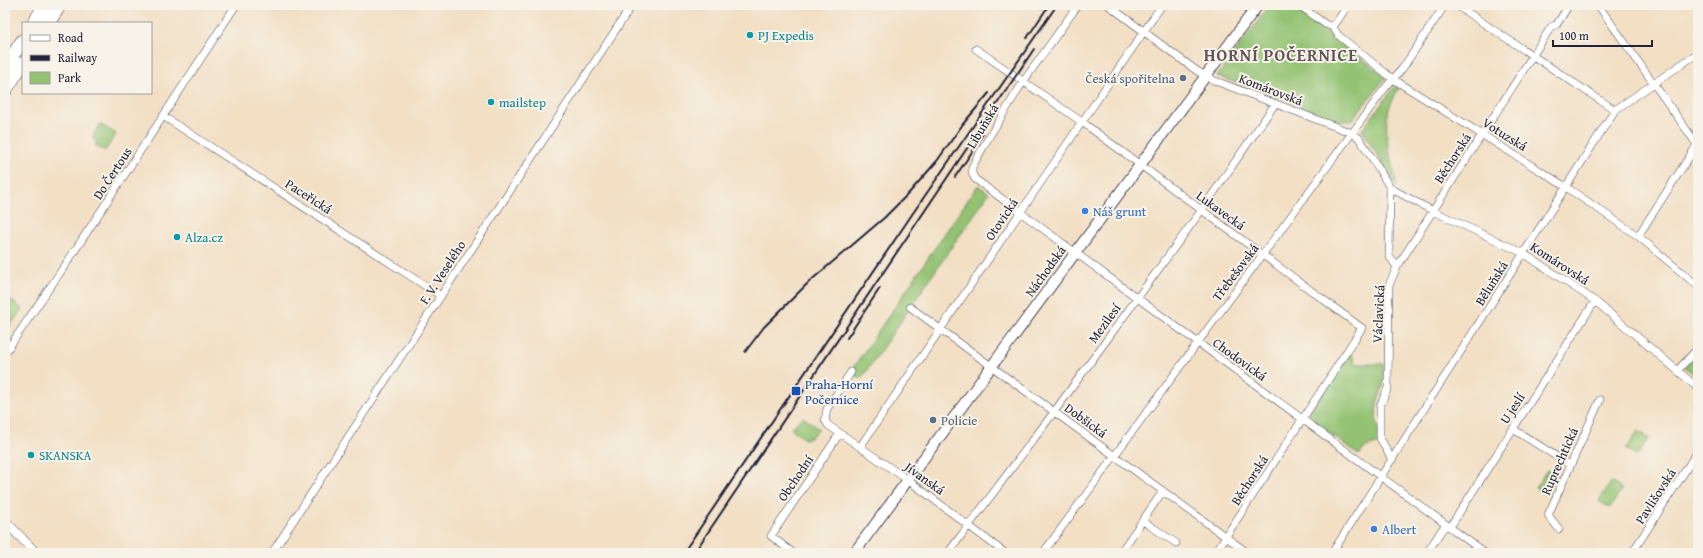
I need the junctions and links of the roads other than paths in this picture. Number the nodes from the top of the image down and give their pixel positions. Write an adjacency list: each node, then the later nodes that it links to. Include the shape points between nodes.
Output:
1 (45, 5): 15 (highway)
2 (60, 5): 16 (highway)
3 (236, 5): 32 (street, Do Čertous)
4 (632, 5): 50 (street, F. V. Veselého)
5 (1078, 5): 27 (street, Libuňská)
6 (1108, 5): 18 (street, Komárovská)
7 (1162, 5): 18 (street, Otovická)
8 (1258, 5): 25 (main road, Náchodská)
9 (1299, 5): 17 (street, Votuzská, via 1324,24)
10 (1348, 5): 17 (street)
11 (1445, 5): 26 (street, Třebešovská)
12 (1456, 5): 22 (street)
13 (1569, 5): 22 (street, Běchorská, via 1557,24 1551,27)
14 (1598, 5): 28 (street)
15 (35, 22)
16 (49, 22)
17 (1333, 26): 26 (street, Votuzská, via 1338,35)
18 (1144, 32): 25 (street, Komárovská); 33 (street, Otovická)
19 (22, 42): 24 (highway)
20 (976, 49): 27 (street, Lukavecká)
21 (1698, 53): 28 (street, Běluňská)
22 (1533, 56): 31 (street); 35 (street, Běchorská)
23 (22, 65): 29 (highway)
24 (5, 68)
25 (1206, 76): 30 (street, Komárovská); 37 (main road, Náchodská)
26 (1393, 79): 34 (street, Třebešovská); 35 (street, Votuzská)
27 (1023, 82): 33 (street, Lukavecká); 38 (street, Libuňská, via 972,167 975,179)
28 (1654, 83): 31 (street, Běluňská); 36 (street)
29 (5, 91)
30 (1275, 104): 34 (street, Komárovská); 41 (street, Mezilesí)
31 (1615, 110): 39 (street, Běluňská)
32 (163, 116): 50 (street, Paceřická); 57 (street, Do Čertous)
33 (1082, 122): 37 (street, Lukavecká); 43 (street, Otovická)
34 (1352, 132): 40 (street, via 1374,160); 47 (street, Třebešovská)
35 (1482, 134): 39 (street, Votuzská); 42 (street, Běchorská)
36 (1698, 146): 44 (street)
37 (1140, 165): 41 (street, Lukavecká); 45 (main road, Náchodská)
38 (981, 183): 43 (street, Chodovická)
39 (1566, 187): 44 (street, Votuzská); 46 (street, Běluňská)
40 (1390, 188): 42 (street, Komárovská); 48 (street, via 1389,256)
41 (1201, 211): 47 (street, Lukavecká); 51 (street, Mezilesí)
42 (1433, 211): 46 (street, Komárovská); 48 (street, Běchorská)
43 (1021, 212): 45 (street, Chodovická); 54 (street, Otovická)
44 (1638, 236): 49 (street, Votuzská)
45 (1075, 253): 51 (street, Chodovická); 58 (main road, Náchodská)
46 (1523, 253): 52 (street, Komárovská); 70 (street, Běluňská)
47 (1262, 256): 55 (street, Třebešovská); 64 (street, Lukavecká, via 1362,328)
48 (1397, 267): 70 (street, Václavická, via 1389,284 1388,388 1380,406 1380,438)
49 (1698, 286)
50 (441, 296): 83 (street, F. V. Veselého)
51 (1137, 298): 55 (street, Chodovická); 63 (street, Mezilesí)
52 (1595, 301): 59 (street, Komárovská); 65 (street, U jeslí)
53 (910, 308): 54 (street, Dobšická)
54 (941, 329): 58 (street, Dobšická); 67 (street, Otovická)
55 (1198, 343): 64 (street, Chodovická); 69 (street, Třebešovská)
56 (1698, 348): 59 (street)
57 (5, 353)
58 (991, 366): 63 (street, Dobšická); 73 (main road, Náchodská)
59 (1678, 370): 61 (street, Komárovská)
60 (851, 372): 66 (street, Jívanská, via 827,409 825,420)
61 (1698, 388)
62 (1600, 400): 71 (street, Ruprechtická)
63 (1054, 412): 69 (street, Dobšická); 77 (street, Mezilesí)
64 (1303, 420): 72 (street, Chodovická); 80 (street, Běchorská)
65 (1513, 429): 71 (street, U jeslí); 78 (street, U jeslí, via 1452,524)
66 (840, 433): 67 (street, Jívanská); 84 (street, Obchodní, via 770,536)
67 (860, 447): 73 (street, Jívanská)
68 (1698, 451): 95 (street, Pavlišovská)
69 (1114, 455): 74 (street, Dobšická); 88 (street, Třebešovská)
70 (1392, 460): 72 (street, Běluňská)
71 (1570, 465): 79 (street, Ruprechtická, via 1548,515)
72 (1381, 477): 78 (street, Chodovická); 92 (street, Běluňská)
73 (908, 480): 77 (street, Jívanská); 85 (main road, Náchodská)
74 (1163, 491): 76 (street); 80 (street, Dobšická)
75 (5, 521): 82 (street)
76 (1143, 521): 81 (street); 89 (street)
77 (968, 525): 86 (street, Mezilesí); 87 (street, Jívanská)
78 (1448, 526): 93 (street, U jeslí, via 1443,528); 94 (street, Chodovická)
79 (1559, 529)
80 (1226, 537): 90 (street, Běchorská); 91 (street, Dobšická)
81 (1176, 543)
82 (36, 553)
83 (272, 553)
84 (793, 553)
85 (854, 553)
86 (948, 553)
87 (1005, 553)
88 (1043, 553)
89 (1120, 553)
90 (1215, 553)
91 (1248, 553)
92 (1332, 553)
93 (1427, 553)
94 (1485, 553)
95 (1632, 553)

